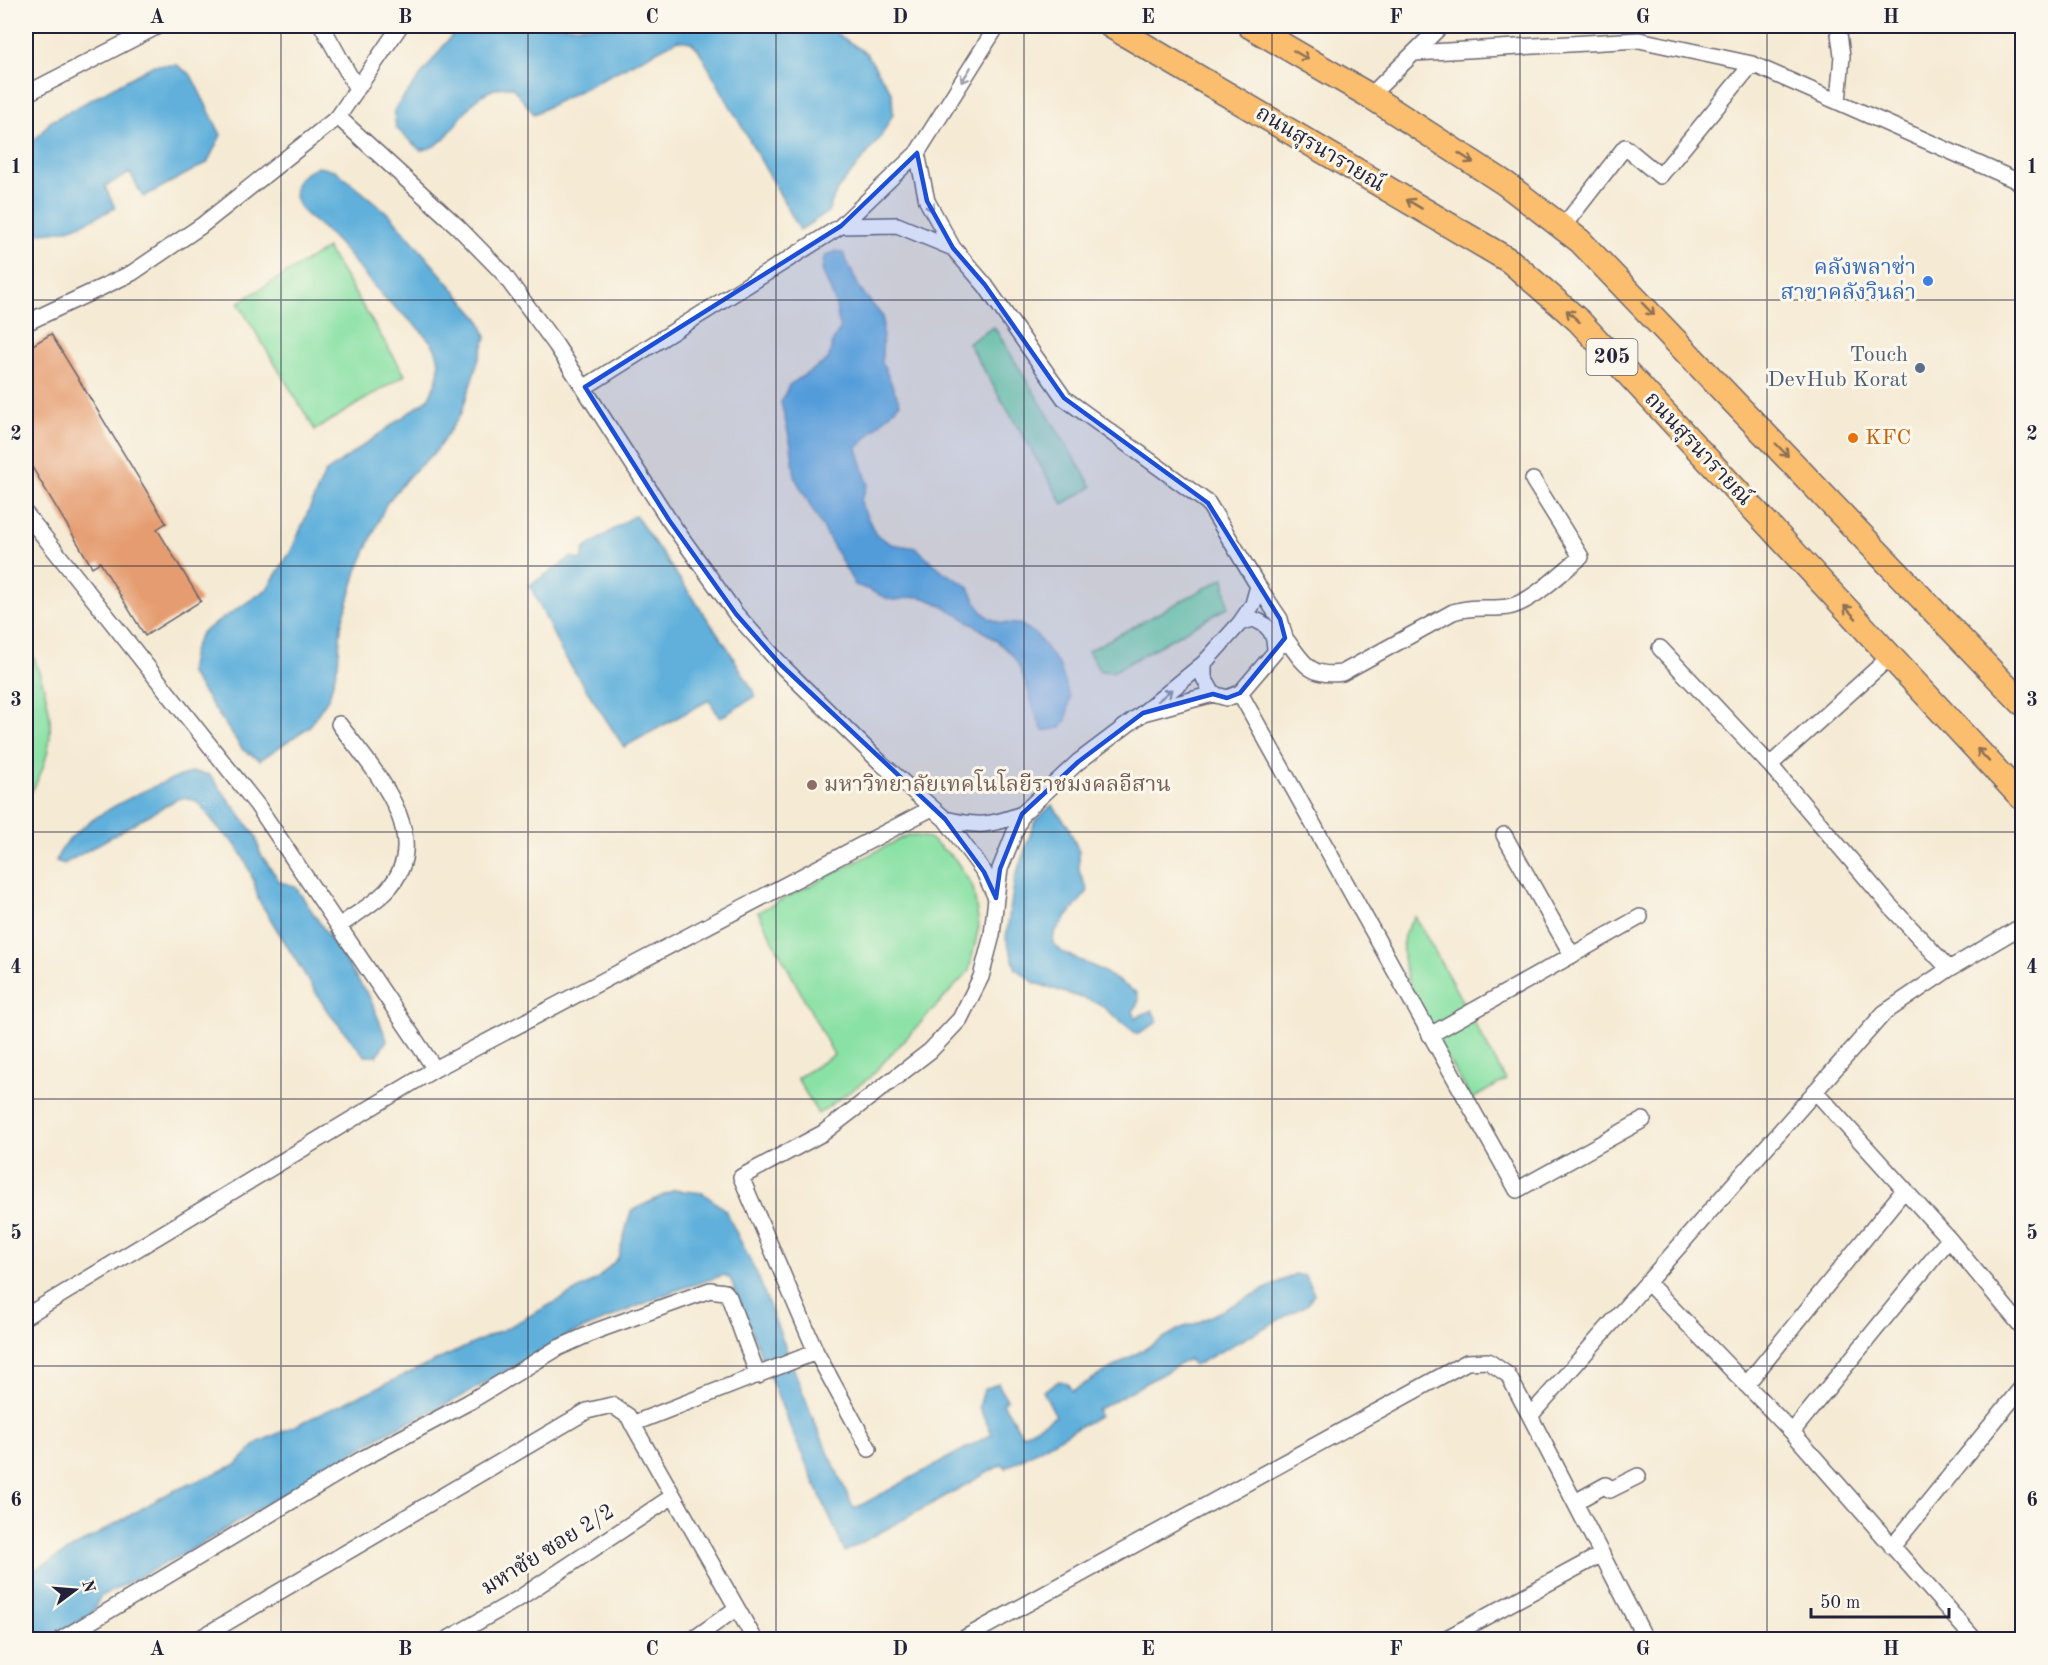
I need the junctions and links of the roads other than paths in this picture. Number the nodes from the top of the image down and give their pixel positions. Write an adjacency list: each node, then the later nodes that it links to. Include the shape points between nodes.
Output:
1 (158, 26): 12 (street)
2 (322, 26): 11 (street)
3 (400, 26): 11 (street)
4 (997, 26): 16 (street, one-way to 16)
5 (1111, 26): 30 (main road, ถนนสุรนารายณ์ / 205, one-way to 5, via 1579,321 1510,261)
6 (1250, 26): 13 (main road, 205, one-way to 13)
7 (1442, 26): 9 (street)
8 (1838, 26): 14 (street, via 1842,56)
9 (1414, 53): 10 (street, via 1639,40); 13 (street)
10 (1752, 64): 14 (street); 19 (street, via 1660,176 1625,147)
11 (357, 89): 15 (street)
12 (26, 94)
13 (1370, 96): 19 (main road, 205, one-way to 19, via 1506,184)
14 (1838, 102): 17 (street)
15 (338, 117): 21 (street, via 201,226 132,273); 22 (street, via 502,272)
16 (917, 153): 18 (street); 20 (street, one-way to 20, via 927,201)
17 (2022, 183)
18 (841, 226): 20 (street, via 897,225); 22 (street)
19 (1562, 228): 34 (main road, 205, one-way to 34, via 1580,241 1654,316)
20 (952, 248): 25 (street, via 985,285 1064,398 1208,503)
21 (26, 323)
22 (585, 387): 39 (street, via 669,520 736,614 784,668)
23 (1533, 480): 27 (street, via 1581,557 1521,604 1472,606 1453,612 1342,673 1317,674)
24 (26, 514): 45 (street, via 257,805)
25 (1258, 586): 26 (street, via 1253,604); 27 (street, via 1280,619)
26 (1240, 623): 29 (street, via 1253,619 1267,624 1275,638); 31 (street)
27 (1285, 638): 29 (street)
28 (1660, 648): 37 (street)
29 (1275, 652): 32 (street)
30 (1891, 656): 37 (street); 38 (main road, ถนนสุรนารายณ์ / 205, one-way to 30)
31 (1204, 663): 33 (street, via 1204,678); 35 (street, one-way to 31)
32 (1240, 693): 33 (street, via 1227,698); 49 (street)
33 (1213, 694): 35 (street)
34 (2022, 702)
35 (1143, 713): 40 (street, via 1078,762)
36 (339, 724): 45 (street, via 384,783 405,831 407,847 401,870 387,890)
37 (1770, 765): 48 (street)
38 (2022, 798)
39 (932, 808): 41 (street); 50 (street)
40 (1022, 814): 41 (street, via 974,826); 43 (street, via 1000,870)
41 (945, 819): 43 (street, via 984,872)
42 (1504, 835): 47 (street)
43 (996, 898): 58 (street, via 981,977 960,1019 930,1051 824,1133 741,1177)
44 (1640, 917): 47 (street)
45 (339, 926): 50 (street)
46 (2022, 926): 48 (street)
47 (1572, 955): 49 (street)
48 (1948, 969): 51 (street, via 1884,1013)
49 (1431, 1035): 52 (street, via 1517,1190)
50 (435, 1069): 56 (street)
51 (1815, 1090): 53 (street); 55 (street)
52 (1643, 1120)
53 (1905, 1189): 54 (street); 60 (street)
54 (1949, 1239): 57 (street); 64 (street)
55 (1647, 1282): 60 (street); 62 (street)
56 (26, 1316)
57 (2022, 1327)
58 (816, 1353): 59 (street); 65 (street)
59 (759, 1376): 63 (street); 72 (street, via 725,1292 710,1290 596,1330 362,1460)
60 (1746, 1385): 64 (street)
61 (2022, 1387): 69 (street)
62 (1530, 1416): 68 (street); 77 (street, via 1508,1375 1488,1361 1467,1362)
63 (632, 1424): 67 (street); 73 (street, via 628,1416 612,1405 587,1411)
64 (1792, 1432): 69 (street)
65 (869, 1449)
66 (1638, 1476): 68 (street, via 1610,1490 1606,1485)
67 (673, 1496): 71 (street); 74 (street, มหาชัย ซอย 2/2, via 518,1599)
68 (1575, 1502): 70 (street)
69 (1892, 1547): 80 (street)
70 (1602, 1554): 78 (street); 79 (street)
71 (737, 1608): 75 (street); 76 (street)
72 (60, 1640)
73 (197, 1640)
74 (446, 1640)
75 (692, 1640)
76 (755, 1640)
77 (961, 1640)
78 (1443, 1640)
79 (1646, 1640)
80 (1975, 1640)

